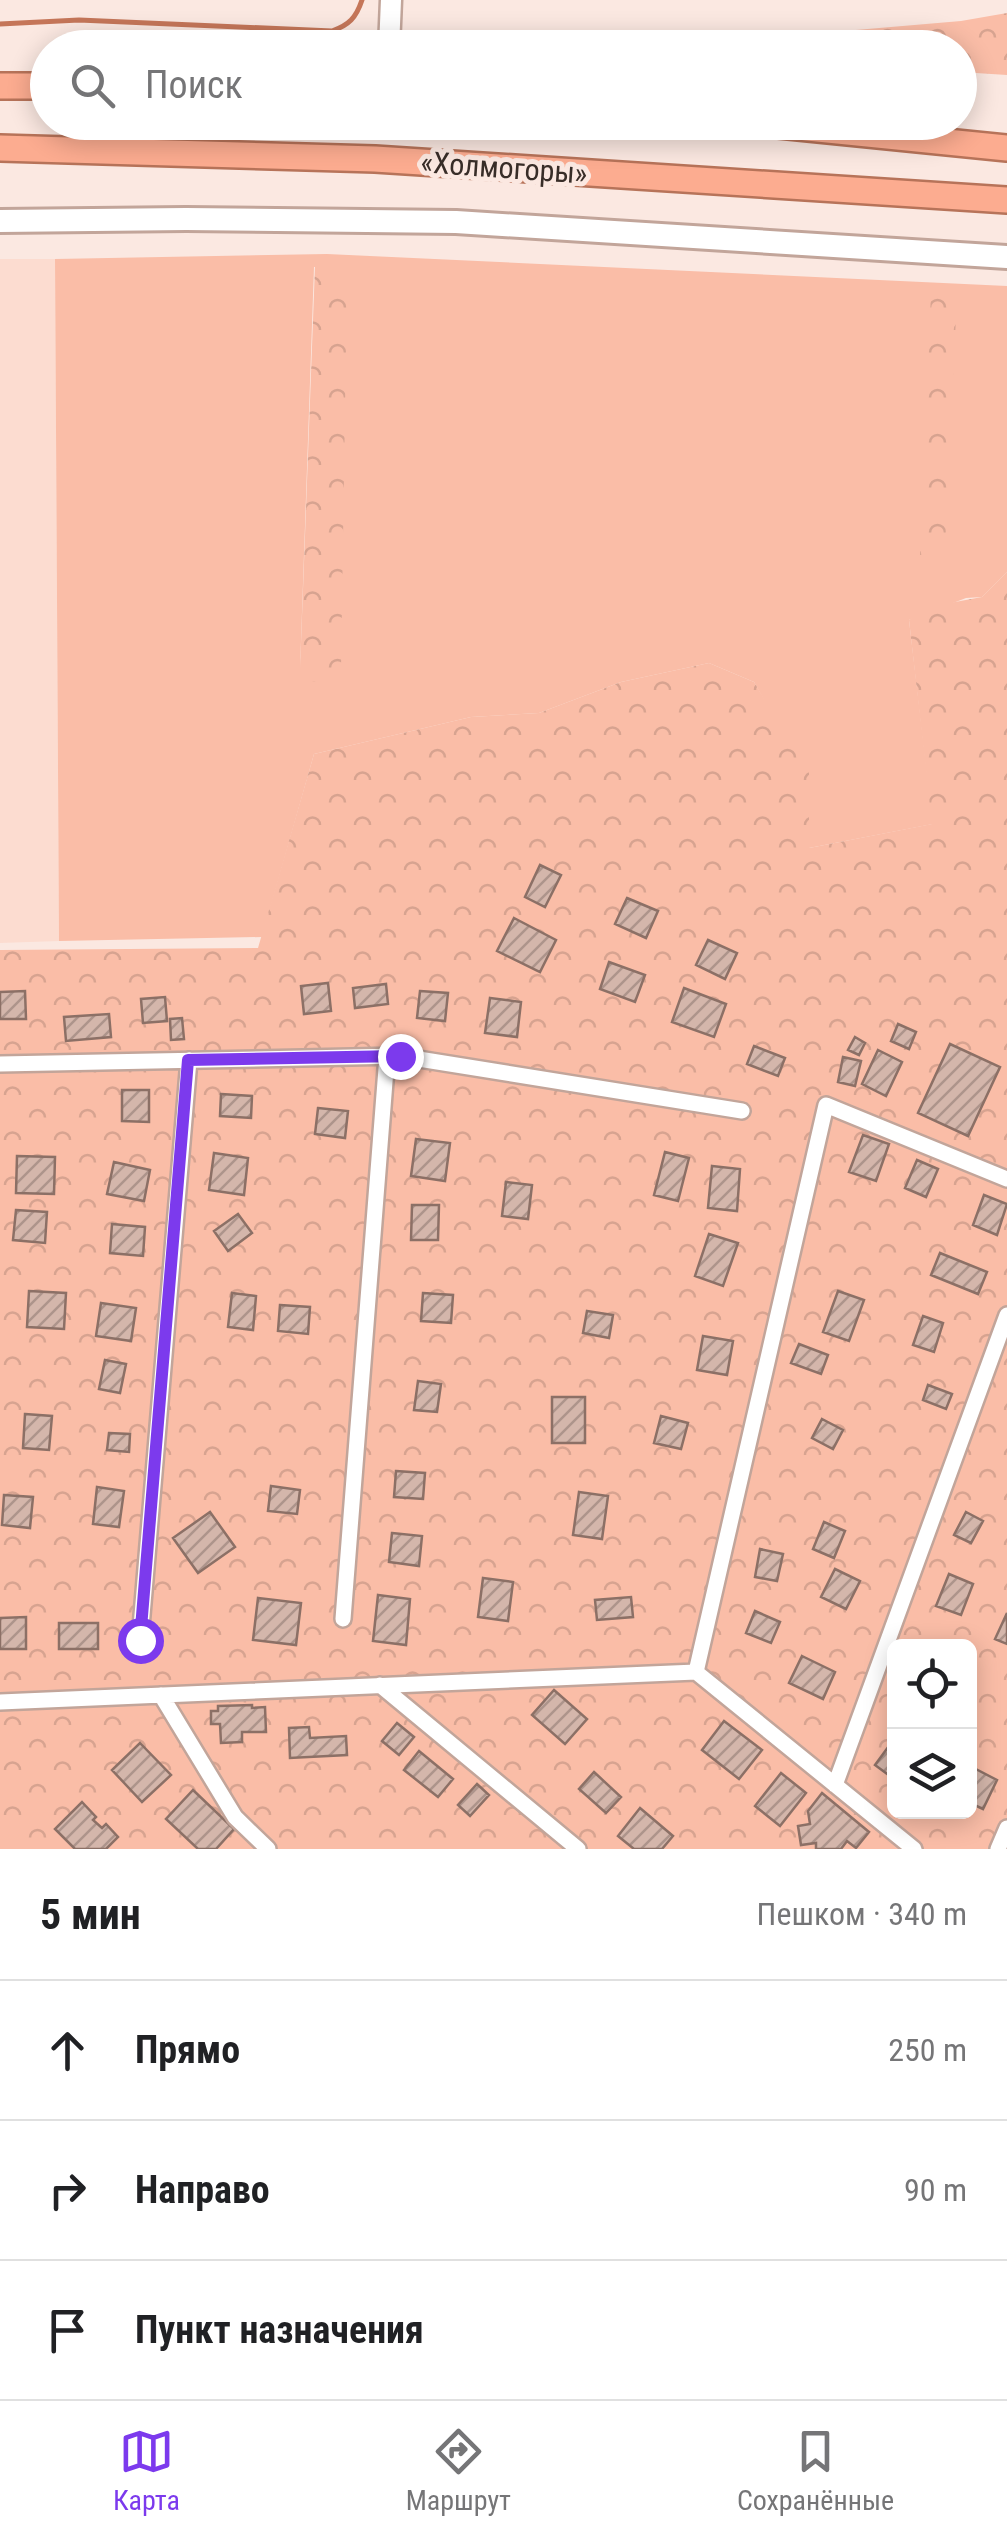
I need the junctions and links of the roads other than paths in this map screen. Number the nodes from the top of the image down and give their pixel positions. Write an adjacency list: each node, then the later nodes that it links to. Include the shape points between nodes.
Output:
1 (391, 0): 2 (street)
2 (390, 30)
3 (0, 86): 4 (highway)
4 (30, 86)
5 (931, 140): 7 (highway)
6 (0, 148): 8 (highway, «Холмогоры», via 375,159)
7 (1007, 148)
8 (1007, 203)
9 (0, 220): 10 (main road, via 456,222)
10 (1007, 257)
11 (387, 1056): 12 (street); 14 (street); 17 (street)
12 (188, 1060): 13 (street); 18 (street)
13 (0, 1064)
14 (742, 1111)
15 (1007, 1179): 19 (street, via 826,1105)
16 (1007, 1315): 23 (street)
17 (343, 1620)
18 (140, 1640)
19 (696, 1672): 20 (street); 23 (street)
20 (380, 1685): 21 (street); 26 (street)
21 (161, 1695): 22 (street); 25 (street, via 236,1817)
22 (0, 1702)
23 (835, 1785): 27 (street)
24 (1007, 1828): 28 (street)
25 (268, 1849)
26 (578, 1849)
27 (914, 1849)
28 (998, 1849)

